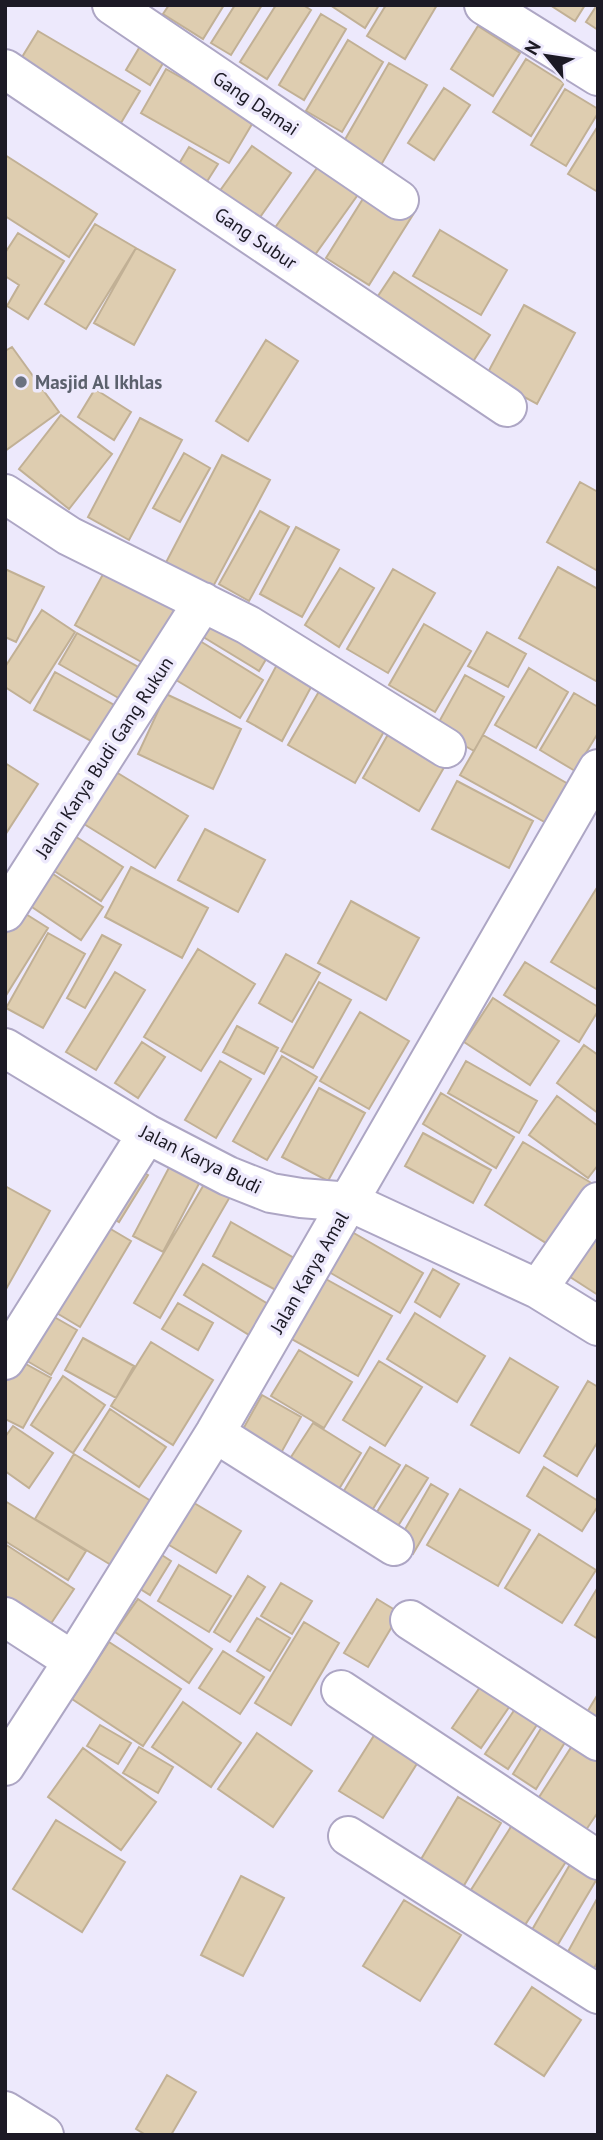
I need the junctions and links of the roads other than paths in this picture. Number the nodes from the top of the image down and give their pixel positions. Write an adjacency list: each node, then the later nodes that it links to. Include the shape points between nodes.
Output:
1 (112, 5): 5 (street, Gang Damai)
2 (484, 5): 4 (street)
3 (5, 69): 6 (street, Gang Subur)
4 (598, 76)
5 (400, 200)
6 (508, 407)
7 (5, 494): 8 (street, via 69,536)
8 (203, 602): 9 (street); 11 (street, Jalan Karya Budi Gang Rukun)
9 (446, 748)
10 (598, 769): 14 (street, Jalan Karya Amal)
11 (5, 912)
12 (5, 1048): 13 (street, Jalan Karya Budi)
13 (147, 1134): 14 (street, Jalan Karya Budi, via 271,1193); 18 (street)
14 (350, 1202): 16 (street, Jalan Karya Budi); 19 (street, Jalan Karya Amal)
15 (598, 1202): 16 (street)
16 (538, 1289): 17 (street, Jalan Karya Budi)
17 (598, 1325)
18 (5, 1360)
19 (215, 1433): 20 (street); 23 (street, Jalan Karya Amal)
20 (394, 1546)
21 (5, 1617): 23 (street)
22 (410, 1620): 25 (street)
23 (74, 1661): 26 (street, Jalan Karya Amal)
24 (341, 1690): 28 (street)
25 (598, 1741)
26 (5, 1766)
27 (348, 1836): 29 (street)
28 (598, 1860)
29 (598, 1994)
30 (5, 2111): 31 (street)
31 (44, 2135)

